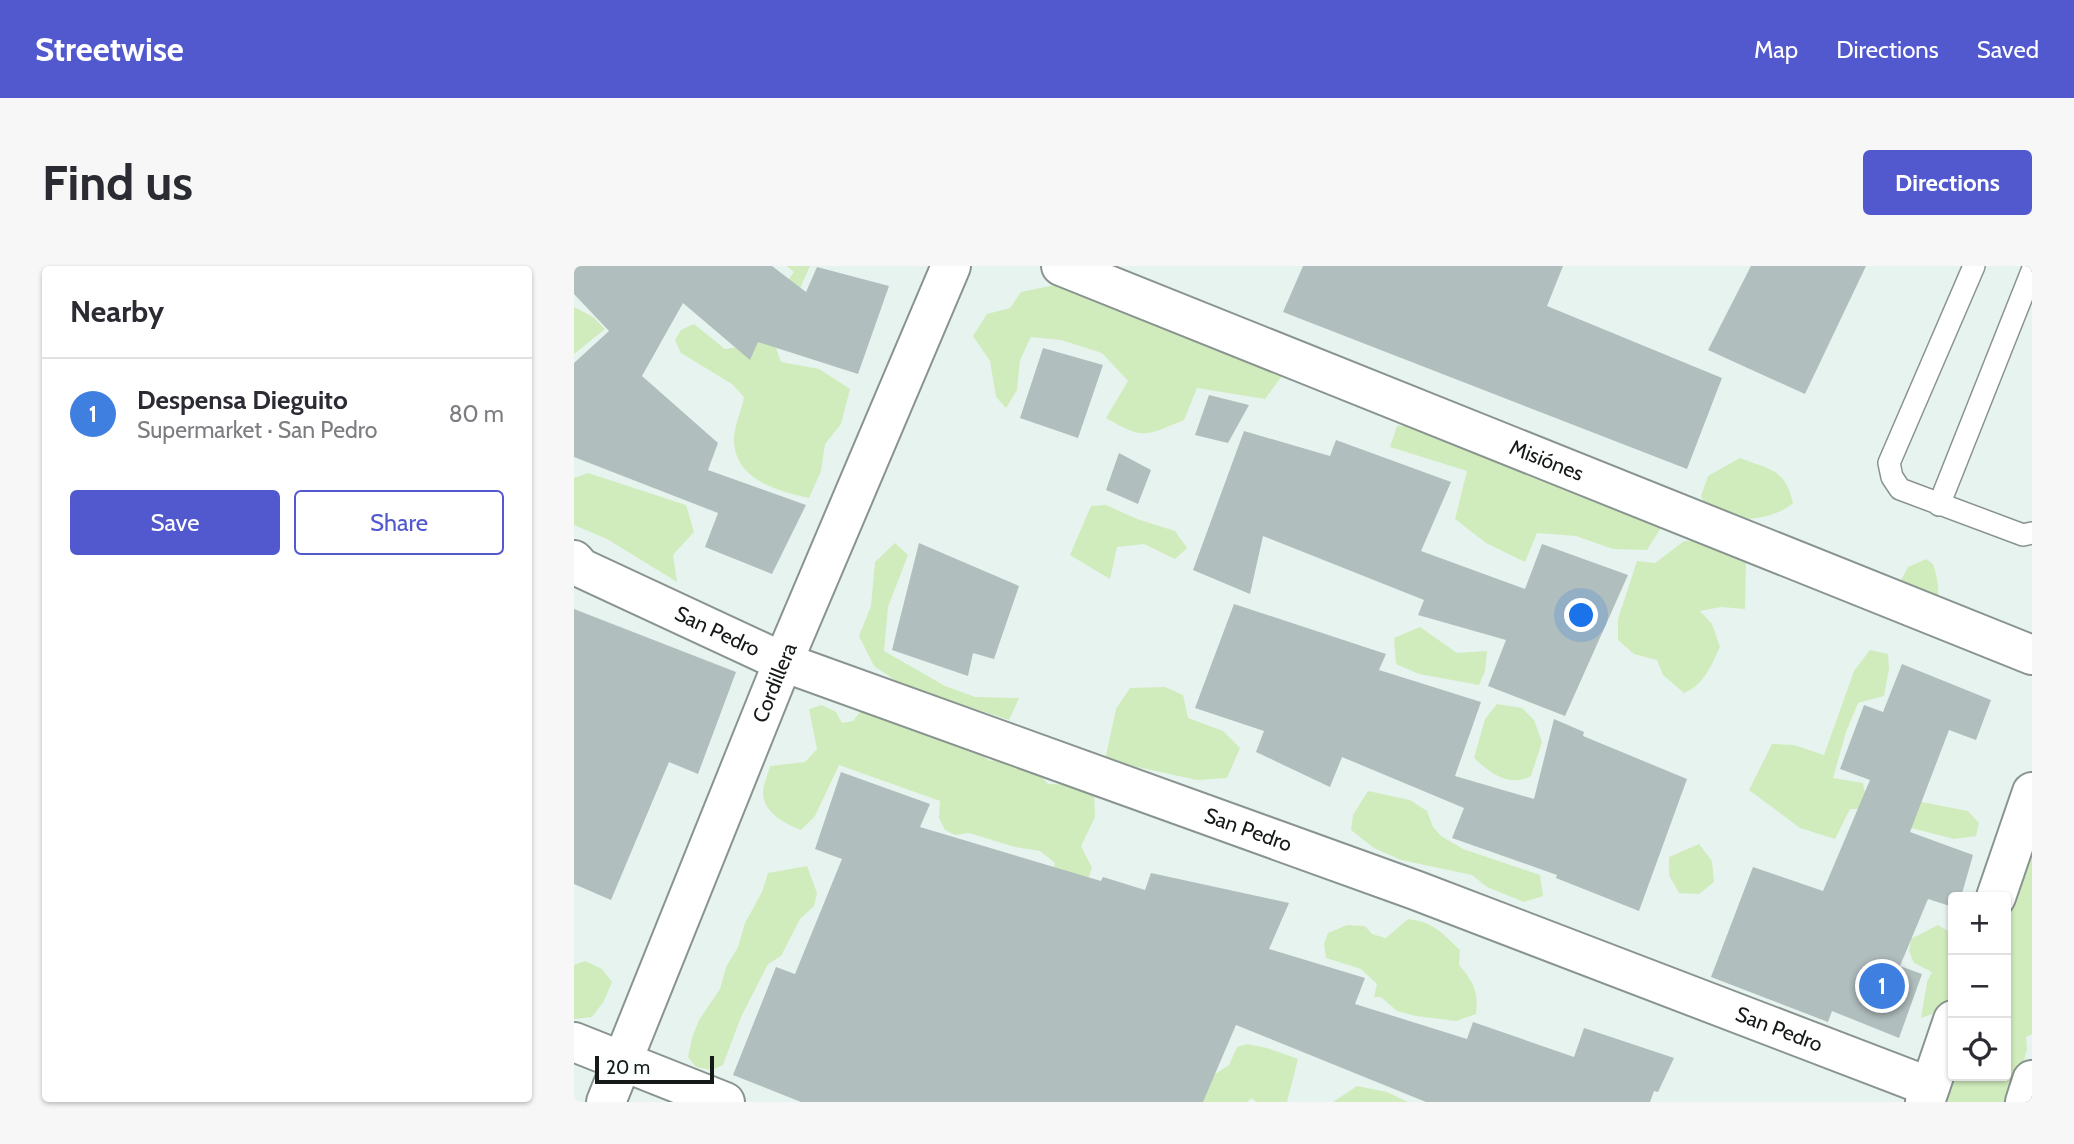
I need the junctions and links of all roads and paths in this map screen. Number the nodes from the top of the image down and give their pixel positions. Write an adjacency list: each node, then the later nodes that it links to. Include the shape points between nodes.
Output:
1 (951, 266): 9 (street, Cordillera)
2 (1061, 266): 8 (street, Misiónes)
3 (1974, 266): 5 (lane, via 1889,463 1900,489)
4 (2032, 271): 5 (lane)
5 (1939, 505): 6 (lane, via 2023,535)
6 (2032, 533)
7 (574, 560): 9 (street, San Pedro, via 581,568)
8 (2032, 655)
9 (783, 662): 14 (street, Cordillera); 16 (street, San Pedro, via 1415,890)
10 (2032, 793): 11 (street)
11 (1998, 892)
12 (1948, 1034): 16 (street)
13 (574, 1042): 14 (street)
14 (623, 1061): 17 (street, Cordillera); 18 (street)
15 (2032, 1080): 19 (street)
16 (1927, 1095)
17 (606, 1102)
18 (725, 1102)
19 (2025, 1102)

